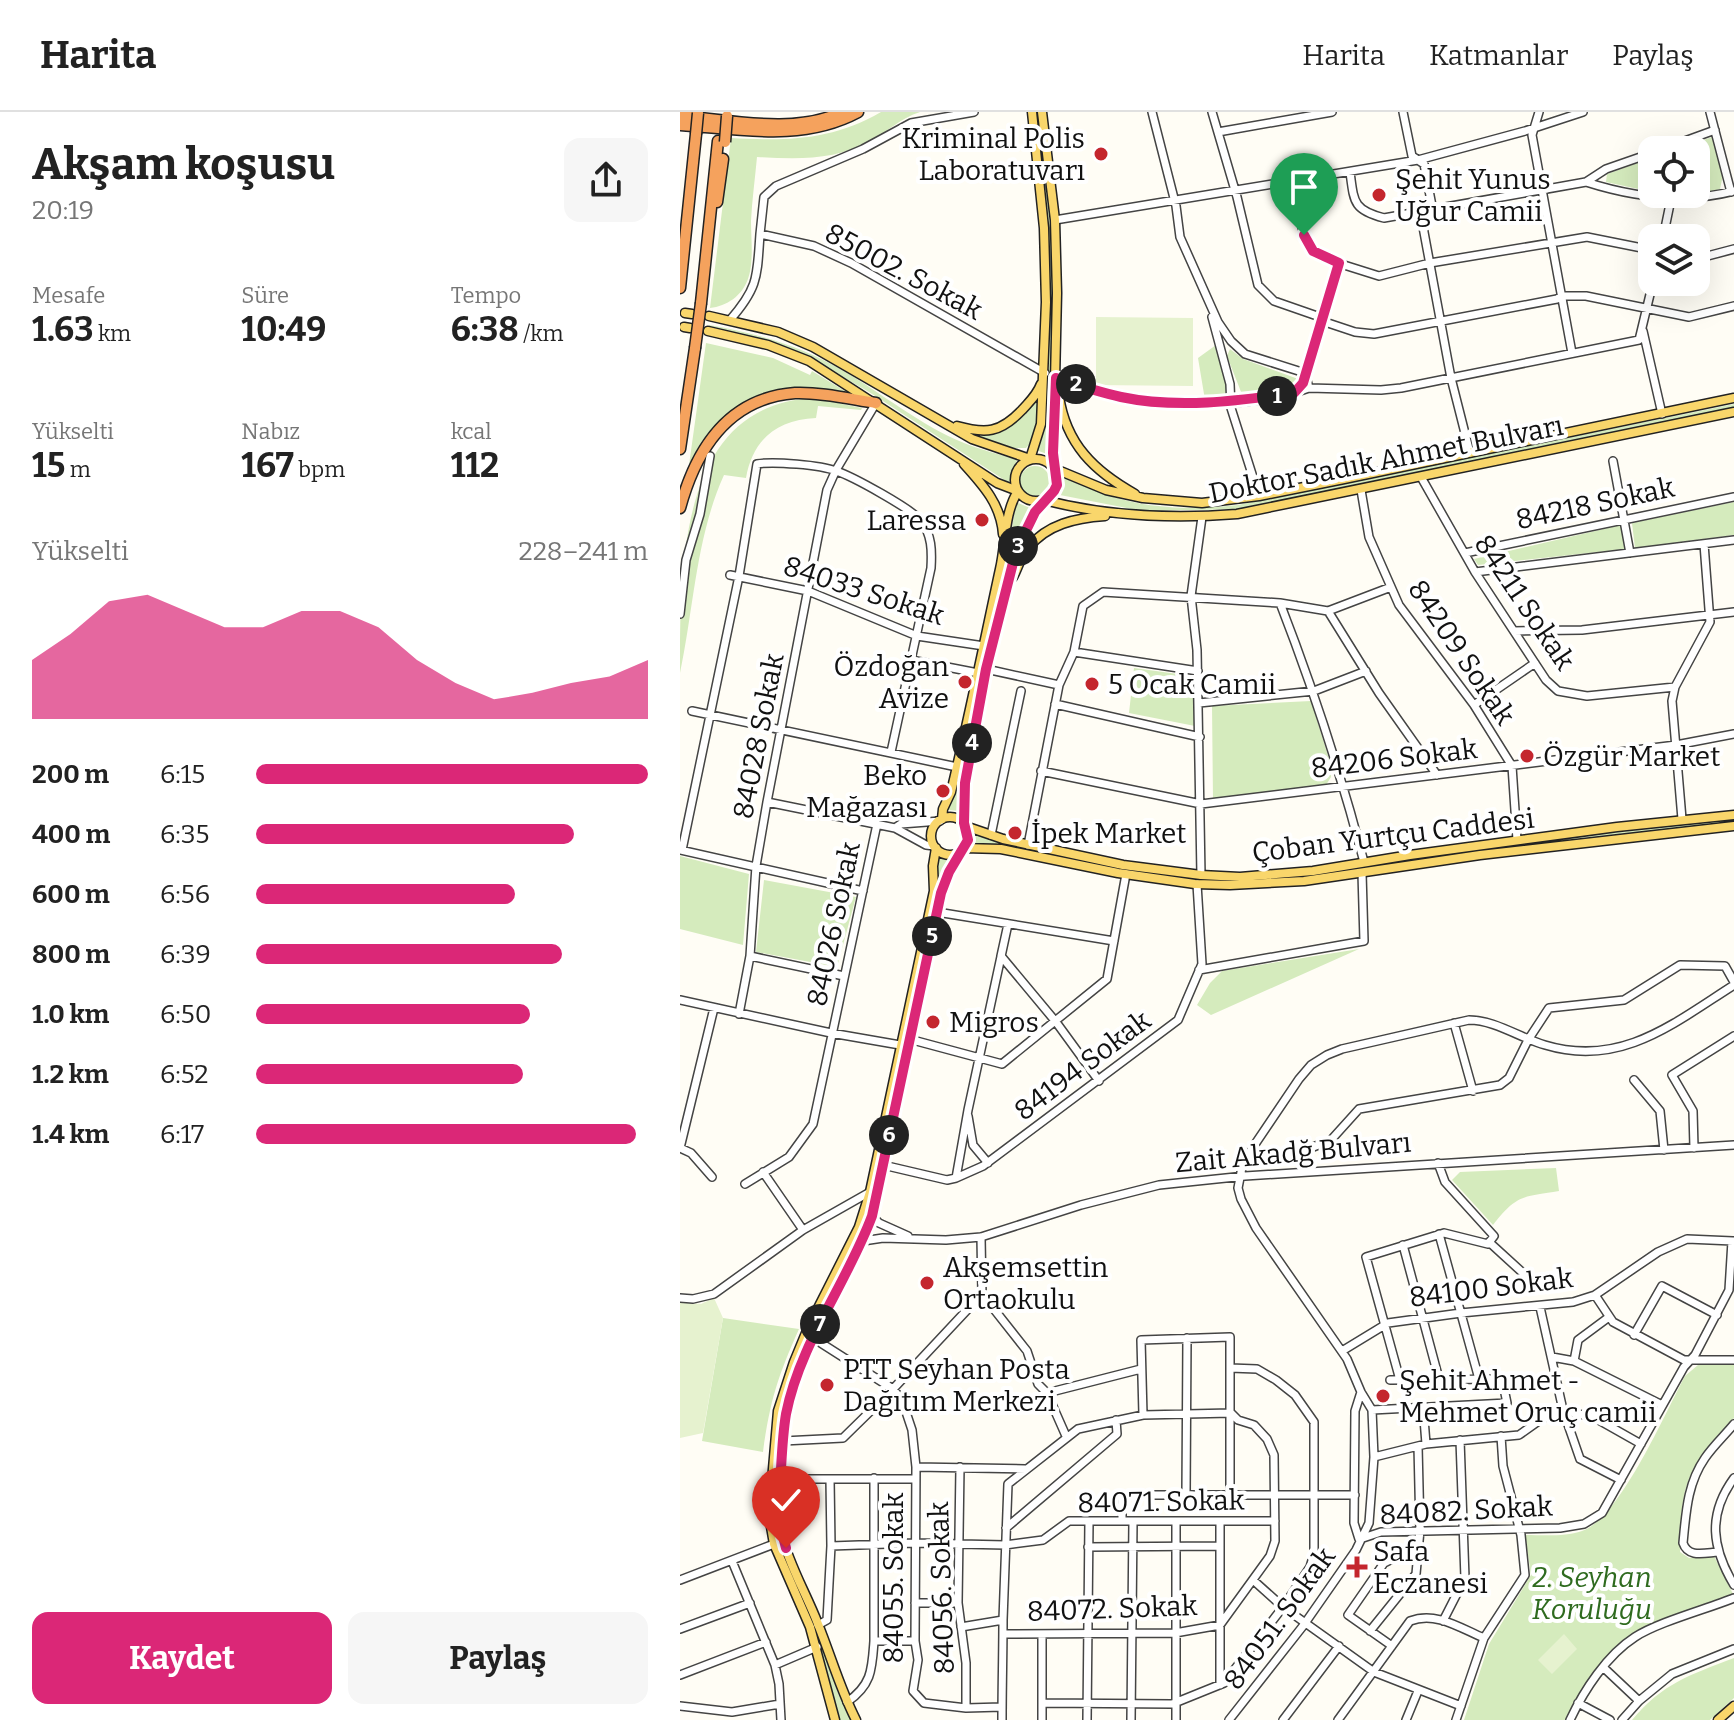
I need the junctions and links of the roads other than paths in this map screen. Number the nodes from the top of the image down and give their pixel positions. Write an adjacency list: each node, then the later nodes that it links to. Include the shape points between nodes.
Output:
1 (842, 112): 15 (highway, via 783,124)
2 (858, 112): 16 (highway, via 842,121 794,131)
3 (974, 112): 34 (street, via 911,123 776,186 764,197)
4 (1032, 112): 54 (main road, via 1044,228)
5 (1042, 112): 33 (main road)
6 (1152, 112): 31 (street)
7 (1212, 112): 19 (street)
8 (1332, 112): 19 (street)
9 (1403, 112): 22 (street, via 1412,156)
10 (1539, 112): 17 (street)
11 (1583, 112): 17 (street)
12 (1710, 112): 18 (street)
13 (698, 113): 41 (highway, bridge)
14 (724, 114): 66 (highway, bridge, via 720,190 709,227)
15 (680, 116)
16 (680, 125)
17 (1535, 128): 22 (street); 26 (street)
18 (1715, 130): 20 (street); 28 (street)
19 (1218, 132): 27 (street)
20 (1698, 136)
21 (1638, 158): 24 (street)
22 (1418, 160): 23 (street); 32 (street, via 1424,164 1432,206)
23 (1350, 172): 25 (street); 32 (street, via 1354,202 1364,213 1384,218)
24 (1586, 182): 26 (street); 29 (street)
25 (1291, 183): 27 (street); 39 (street, via 1313,251)
26 (1542, 189): 32 (street); 35 (street)
27 (1236, 192): 31 (street); 50 (street, via 1258,285 1274,301)
28 (1732, 192): 30 (street)
29 (1638, 193)
30 (1710, 198)
31 (1175, 202): 33 (street); 42 (street, via 1180,237)
32 (1426, 211): 40 (street, via 1421,216)
33 (1055, 220): 56 (main road)
34 (760, 234): 48 (street, via 754,286); 54 (street, 85002. Sokak, via 814,246 851,263)
35 (1551, 242): 36 (street, via 1587,237); 40 (street); 43 (street)
36 (1638, 247)
37 (1734, 249): 38 (street)
38 (1710, 255)
39 (1339, 263): 40 (street, via 1379,276); 50 (street)
40 (1430, 263): 49 (street)
41 (680, 288)
42 (1206, 296): 55 (street, via 1224,332 1245,354); 61 (street)
43 (1561, 296): 46 (street); 49 (street); 53 (street)
44 (1649, 296): 46 (street)
45 (1734, 306): 46 (street, via 1689,317)
46 (1646, 309): 52 (street)
47 (709, 316): 48 (main road)
48 (730, 320): 65 (main road, via 813,347)
49 (1441, 320): 50 (street, via 1374,334); 57 (street)
50 (1322, 321): 55 (street)
51 (708, 331): 62 (main road, via 809,361)
52 (1643, 331): 53 (street, via 1639,340); 64 (street)
53 (1572, 353): 57 (street)
54 (1045, 373): 65 (main road, via 1037,394 1010,423 978,432); 70 (main road, via 1041,424)
55 (1305, 373): 58 (street); 59 (street)
56 (1056, 378): 61 (street, via 1154,402); 72 (main road); 79 (main road, via 1062,414 1078,450 1117,484)
57 (1451, 378): 58 (street, via 1381,390); 67 (street)
58 (1309, 388): 59 (street)
59 (1294, 393): 61 (street)
60 (1734, 398): 64 (main road, Doktor Sadık Ahmet Bulvarı)
61 (1232, 402): 77 (street)
62 (876, 403): 69 (main road); 73 (street, 84028 Sokak); 81 (highway, via 795,393 749,407 716,431 698,456)
63 (1734, 412): 74 (main road, Doktor Sadık Ahmet Bulvarı)
64 (1662, 414): 67 (main road, Doktor Sadık Ahmet Bulvarı)
65 (941, 422): 70 (main road)
66 (680, 449)
67 (1470, 453): 77 (main road, Doktor Sadık Ahmet Bulvarı)
68 (710, 456): 99 (street, via 686,560)
69 (957, 457): 76 (main road); 87 (main road, via 996,504)
70 (1030, 459): 72 (main road, via 1045,460); 76 (main road, via 1015,473)
71 (1613, 461): 84 (street)
72 (1053, 468): 79 (main road, Doktor Sadık Ahmet Bulvarı, via 1106,490); 80 (main road, via 1057,485)
73 (836, 470): 91 (street, via 757,464); 94 (street, 84028 Sokak, via 827,490); 102 (street, via 920,520 932,542)
74 (1421, 477): 75 (main road, Doktor Sadık Ahmet Bulvarı); 88 (street, 84211 Sokak)
75 (1361, 490): 83 (main road, Doktor Sadık Ahmet Bulvarı); 92 (street, 84209 Sokak, via 1369,537)
76 (1018, 491): 80 (main road, via 1030,501); 87 (main road, via 1010,503)
77 (1259, 496): 79 (main road, Doktor Sadık Ahmet Bulvarı, via 1202,503)
78 (1734, 497): 84 (street, 84218 Sokak)
79 (1143, 498)
80 (1044, 500): 82 (main road, Doktor Sadık Ahmet Bulvarı); 93 (main road, via 1016,551)
81 (680, 508)
82 (1141, 514): 83 (main road, Doktor Sadık Ahmet Bulvarı); 93 (main road, via 1086,517 1054,527 1027,548)
83 (1202, 517): 95 (street, 84194 Sokak)
84 (1624, 520): 88 (street, 84218 Sokak); 89 (street)
85 (1734, 540): 86 (street)
86 (1704, 544): 89 (street); 100 (street)
87 (1005, 547): 103 (main road)
88 (1465, 553): 90 (street, 84211 Sokak)
89 (1630, 553): 90 (street)
90 (1475, 572): 101 (street, 84211 Sokak)
91 (735, 575): 94 (street, 84033 Sokak); 118 (street)
92 (1391, 587): 97 (street); 116 (street, 84209 Sokak)
93 (1006, 590): 107 (main road)
94 (808, 591): 102 (street, 84033 Sokak); 119 (street, 84028 Sokak)
95 (1191, 596): 96 (street); 104 (street, via 1103,592 1083,606); 108 (street, 84194 Sokak)
96 (1280, 603): 97 (street); 113 (street)
97 (1328, 611): 109 (street)
98 (1734, 612): 100 (street)
99 (680, 614)
100 (1711, 615): 101 (street, via 1582,630); 111 (street)
101 (1514, 631): 106 (street, 84211 Sokak)
102 (917, 636): 103 (street, 84033 Sokak); 105 (street)
103 (984, 646): 107 (main road)
104 (1074, 652): 108 (street); 110 (street)
105 (911, 660): 107 (street); 123 (street)
106 (1535, 663): 111 (street, 84211 Sokak, via 1546,680 1569,695); 116 (street)
107 (982, 671): 110 (street); 125 (main road); 135 (main road)
108 (1198, 671): 114 (street, 84194 Sokak)
109 (1366, 671): 113 (street); 127 (street)
110 (1059, 685): 115 (street)
111 (1675, 687): 122 (street)
112 (1021, 691): 138 (street)
113 (1314, 691): 114 (street); 128 (street)
114 (1199, 703): 121 (street, 84194 Sokak)
115 (1055, 704): 121 (street); 126 (street)
116 (1474, 705): 124 (street, 84209 Sokak)
117 (692, 711): 118 (street)
118 (711, 715): 119 (street); 142 (street)
119 (782, 730): 123 (street); 129 (street, 84028 Sokak)
120 (1734, 734): 122 (street, 84206 Sokak)
121 (1200, 737): 130 (street, 84194 Sokak)
122 (1676, 745): 124 (street, 84206 Sokak); 132 (street)
123 (891, 752): 125 (street)
124 (1512, 766): 127 (street, 84206 Sokak); 139 (street, 84209 Sokak)
125 (957, 767): 133 (main road)
126 (1041, 771): 130 (street, 84206 Sokak); 140 (street)
127 (1437, 775): 128 (street, 84206 Sokak)
128 (1344, 787): 130 (street, 84206 Sokak); 144 (street)
129 (767, 802): 134 (street); 145 (street, 84028 Sokak)
130 (1201, 804): 148 (street, 84194 Sokak)
131 (1734, 815): 132 (main road, Çoban Yurtçu Caddesi)
132 (1682, 819): 139 (main road, Çoban Yurtçu Caddesi)
133 (941, 820): 135 (main road, via 953,818); 137 (street); 141 (main road, via 932,833)
134 (877, 824): 137 (street); 149 (street, 84026 Sokak)
135 (964, 825): 138 (main road, Çoban Yurtçu Caddesi); 143 (main road, via 968,840)
136 (1734, 826): 146 (main road, Çoban Yurtçu Caddesi)
137 (895, 828): 141 (street)
138 (991, 835): 140 (main road, Çoban Yurtçu Caddesi)
139 (1517, 840): 144 (main road, Çoban Yurtçu Caddesi)
140 (1028, 845): 148 (main road, Çoban Yurtçu Caddesi)
141 (935, 847): 143 (main road, via 950,855); 166 (main road, via 934,891)
142 (681, 850): 145 (street)
143 (963, 850): 147 (main road, Çoban Yurtçu Caddesi, via 1001,849); 150 (main road, via 949,872)
144 (1364, 862): 148 (main road, Çoban Yurtçu Caddesi)
145 (756, 866): 149 (street); 153 (street, 84028 Sokak)
146 (1362, 873): 148 (main road, Çoban Yurtçu Caddesi, via 1260,885); 154 (street, via 1364,941)
147 (1126, 874): 148 (main road, Çoban Yurtçu Caddesi); 152 (street)
148 (1199, 880): 154 (street, 84194 Sokak)
149 (863, 891): 155 (street, 84026 Sokak)
150 (937, 912): 151 (street); 164 (main road)
151 (1008, 924): 152 (street); 160 (street, via 1001,956); 167 (street)
152 (1114, 941): 160 (street, via 1107,979)
153 (750, 956): 155 (street); 159 (street, 84028 Sokak)
154 (1199, 970): 169 (street, 84194 Sokak, via 1178,1020)
155 (844, 976): 162 (street, 84026 Sokak)
156 (1734, 984): 165 (street, via 1654,1036 1632,1044 1588,1052); 165 (street, via 1725,966 1680,965 1624,1000 1549,1008)
157 (680, 1000): 158 (street)
158 (714, 1008): 159 (street); 172 (street)
159 (739, 1014): 162 (street)
160 (1056, 1022): 167 (street, via 1002,1064); 169 (street)
161 (1454, 1023): 165 (street, via 1478,1020); 170 (street); 176 (street, via 1342,1049 1311,1065)
162 (831, 1033): 166 (street); 180 (street, 84026 Sokak, via 813,1124 789,1157)
163 (1734, 1036): 174 (street, via 1672,1075 1693,1111)
164 (909, 1039): 167 (street); 179 (main road)
165 (1528, 1040): 170 (street, via 1509,1078)
166 (900, 1045): 185 (main road)
167 (980, 1058): 171 (street)
168 (1634, 1080): 175 (street, via 1660,1111)
169 (1099, 1081): 177 (street, 84194 Sokak)
170 (1473, 1091): 176 (street, via 1359,1109 1331,1140 1298,1153)
171 (968, 1110): 177 (street, via 973,1145); 183 (street)
172 (682, 1130): 182 (street, via 680,1148)
173 (1734, 1145): 174 (street, Zait Akadğ Bulvarı)
174 (1694, 1148): 175 (street, Zait Akadğ Bulvarı)
175 (1664, 1150): 178 (street, Zait Akadğ Bulvarı)
176 (1243, 1162): 181 (street)
177 (988, 1163): 183 (street, 84194 Sokak)
178 (1438, 1163): 181 (street, Zait Akadğ Bulvarı); 193 (street, via 1445,1182 1494,1236)
179 (883, 1165): 183 (street); 186 (main road)
180 (763, 1172): 184 (street, 84026 Sokak); 187 (street)
181 (1238, 1176): 189 (street, Zait Akadğ Bulvarı, via 1133,1190); 208 (street, via 1241,1199 1256,1228)
182 (712, 1177)
183 (956, 1178)
184 (745, 1184)
185 (870, 1192): 187 (street); 264 (main road, via 859,1227 808,1328 778,1411 770,1521)
186 (872, 1216): 190 (street); 191 (main road)
187 (803, 1230): 198 (street, via 714,1294)
188 (1439, 1234): 193 (street); 194 (street); 200 (street)
189 (981, 1237): 190 (street, Zait Akadğ Bulvarı); 196 (street)
190 (914, 1238): 191 (street, Zait Akadğ Bulvarı)
191 (863, 1241): 206 (main road)
192 (1733, 1241): 197 (street, 84100 Sokak, via 1687,1239); 201 (street, 84082. Sokak, via 1729,1290)
193 (1489, 1242): 195 (street)
194 (1403, 1245): 202 (street); 204 (street, via 1366,1257)
195 (1524, 1274)
196 (982, 1294): 219 (street); 221 (street, via 1027,1351 1038,1384)
197 (1595, 1295): 199 (street, 84100 Sokak); 203 (street)
198 (680, 1298)
199 (1540, 1307): 200 (street, 84100 Sokak); 209 (street)
200 (1461, 1313): 202 (street, 84100 Sokak); 216 (street)
201 (1717, 1315): 205 (street, via 1662,1286); 210 (street, 84082. Sokak)
202 (1423, 1317): 204 (street, 84100 Sokak); 215 (street)
203 (1609, 1317): 205 (street); 212 (street, via 1578,1340)
204 (1385, 1324): 208 (street, 84100 Sokak); 218 (street)
205 (1634, 1335): 210 (street)
206 (813, 1338): 219 (street); 234 (main road)
207 (1187, 1338): 213 (street, via 1230,1337); 214 (street, via 1141,1340); 226 (street)
208 (1342, 1351): 220 (street)
209 (1552, 1357): 212 (street); 225 (street)
210 (1690, 1360): 211 (street); 222 (street, 84082. Sokak)
211 (1734, 1360)
212 (1574, 1361): 222 (street)
213 (1230, 1368): 227 (street); 251 (street, via 1257,1369 1276,1380 1295,1395 1314,1422)
214 (1141, 1369): 221 (street); 228 (street)
215 (1439, 1379): 216 (street); 218 (street)
216 (1479, 1379): 223 (street, via 1502,1379 1507,1403)
217 (1390, 1380): 218 (street)
218 (1400, 1380)
219 (893, 1389): 234 (street, via 843,1438); 238 (street, 84055. Sokak, via 912,1430)
220 (1361, 1392): 224 (street); 250 (street, via 1355,1411)
221 (1047, 1393): 231 (street)
222 (1662, 1405): 235 (street, 84082. Sokak)
223 (1423, 1406): 224 (street); 236 (street)
224 (1372, 1410): 237 (street, 84051. Sokak)
225 (1563, 1410): 232 (street, via 1519,1435); 235 (street, via 1595,1418); 246 (street, via 1580,1459)
226 (1186, 1413): 227 (street); 228 (street); 247 (street)
227 (1231, 1413): 248 (street); 249 (street, 84072. Sokak, via 1267,1439 1274,1455)
228 (1143, 1415): 229 (street)
229 (1116, 1420): 231 (street); 258 (street, via 1117,1434)
230 (1733, 1426): 273 (street, via 1705,1458 1686,1505 1684,1548 1692,1554)
231 (1066, 1436): 240 (street)
232 (1501, 1436): 233 (street); 260 (street)
233 (1460, 1440): 236 (street); 259 (street)
234 (783, 1441): 243 (main road)
235 (1641, 1444): 246 (street, 84082. Sokak)
236 (1422, 1445): 237 (street); 261 (street)
237 (1374, 1457): 262 (street, 84051. Sokak, via 1369,1523)
238 (916, 1467): 239 (street); 245 (street, 84055. Sokak)
239 (960, 1467): 240 (street); 265 (street, 84056. Sokak)
240 (1026, 1469): 258 (street, via 1008,1484)
241 (874, 1478): 244 (street); 245 (street); 266 (street)
242 (1734, 1478): 273 (street, via 1717,1516)
243 (780, 1479): 244 (street); 287 (main road, via 780,1529)
244 (830, 1479): 268 (street)
245 (916, 1479): 263 (street, 84055. Sokak)
246 (1621, 1480): 260 (street, 84082. Sokak, via 1602,1513 1584,1524)
247 (1186, 1494): 248 (street); 253 (street, via 1122,1495)
248 (1230, 1495): 249 (street)
249 (1275, 1495): 251 (street); 257 (street, 84072. Sokak)
250 (1355, 1495): 251 (street); 262 (street)
251 (1315, 1496): 283 (street, via 1314,1554)
252 (1089, 1521): 253 (street, 84071. Sokak); 267 (street, 84071. Sokak, via 1069,1521 1043,1540); 271 (street)
253 (1122, 1521): 254 (street, 84071. Sokak)
254 (1133, 1521): 255 (street, 84071. Sokak); 269 (street)
255 (1176, 1521): 256 (street, 84071. Sokak); 272 (street)
256 (1220, 1521): 257 (street, 84071. Sokak); 270 (street)
257 (1275, 1521): 277 (street, 84072. Sokak, via 1270,1556)
258 (1006, 1528): 267 (street)
259 (1462, 1529): 260 (street, 84082. Sokak); 261 (street, 84082. Sokak); 285 (street, via 1465,1578)
260 (1519, 1529): 297 (street, via 1525,1575)
261 (1420, 1530): 262 (street, 84082. Sokak); 274 (street)
262 (1359, 1539): 286 (street, 84051. Sokak)
263 (915, 1543): 265 (street, 84071. Sokak); 266 (street, 84071. Sokak); 281 (street, 84055. Sokak)
264 (774, 1544): 275 (street); 303 (main road)
265 (959, 1544): 267 (street, 84071. Sokak); 282 (street, 84056. Sokak)
266 (872, 1545): 268 (street, 84071. Sokak); 298 (street)
267 (1005, 1545): 284 (street)
268 (831, 1546): 287 (street, via 827,1620)
269 (1133, 1546): 271 (street); 272 (street); 293 (street)
270 (1220, 1546): 272 (street); 288 (street)
271 (1088, 1547): 292 (street)
272 (1175, 1547): 294 (street)
273 (1718, 1552): 278 (street)
274 (1419, 1558): 291 (street, via 1416,1574); 291 (street, via 1384,1563 1348,1615)
275 (732, 1561): 276 (street); 280 (street)
276 (680, 1580)
277 (1253, 1580): 283 (street); 288 (street, 84072. Sokak)
278 (1734, 1585)
279 (1734, 1598): 306 (street, via 1639,1635)
280 (750, 1603): 290 (street); 300 (street)
281 (915, 1603): 282 (street); 299 (street, 84055. Sokak)
282 (958, 1603): 289 (street, 84056. Sokak)
283 (1283, 1607): 286 (street); 309 (street)
284 (1003, 1620): 289 (street); 295 (street)
285 (1443, 1621): 297 (street); 302 (street, via 1410,1621)
286 (1306, 1622): 301 (street); 324 (street, 84051. Sokak)
287 (818, 1625): 312 (main road)
288 (1220, 1625): 294 (street, 84072. Sokak); 309 (street)
289 (961, 1627): 322 (street, 84056. Sokak)
290 (680, 1629)
291 (1370, 1631): 302 (street)
292 (1087, 1633): 293 (street, 84072. Sokak); 296 (street, 84072. Sokak); 314 (street)
293 (1132, 1633): 294 (street, 84072. Sokak); 318 (street)
294 (1175, 1633): 315 (street)
295 (1003, 1634): 296 (street, 84072. Sokak); 321 (street)
296 (1042, 1634): 313 (street)
297 (1484, 1638): 320 (street)
298 (874, 1641): 299 (street); 312 (street, via 867,1683)
299 (915, 1641): 322 (street, 84055. Sokak, via 913,1691 924,1703)
300 (766, 1642): 305 (street); 308 (street)
301 (1339, 1646): 307 (street); 333 (street)
302 (1392, 1646): 307 (street)
303 (817, 1647): 305 (street); 326 (main road)
304 (1734, 1649): 311 (street, via 1672,1674)
305 (775, 1665): 317 (street)
306 (1604, 1668): 311 (street); 316 (street)
307 (1374, 1672): 310 (street); 334 (street)
308 (680, 1675)
309 (1220, 1685): 315 (street)
310 (1418, 1691): 320 (street); 335 (street)
311 (1639, 1701): 339 (street)
312 (847, 1702): 327 (main road)
313 (1042, 1703): 314 (street); 329 (street)
314 (1087, 1703): 318 (street); 330 (street)
315 (1175, 1703): 318 (street); 332 (street)
316 (1578, 1703): 337 (street); 338 (street)
317 (780, 1704): 319 (street, via 732,1712); 325 (street)
318 (1131, 1704): 331 (street)
319 (680, 1706)
320 (1461, 1706): 336 (street)
321 (1002, 1707): 322 (street, 84055. Sokak); 328 (street)
322 (966, 1708)
323 (1731, 1713): 340 (main road)
324 (1233, 1719)
325 (781, 1720)
326 (835, 1720)
327 (856, 1720)
328 (1002, 1720)
329 (1042, 1720)
330 (1087, 1720)
331 (1131, 1720)
332 (1176, 1720)
333 (1283, 1720)
334 (1338, 1720)
335 (1406, 1720)
336 (1456, 1720)
337 (1570, 1720)
338 (1610, 1720)
339 (1622, 1720)
340 (1718, 1720)

